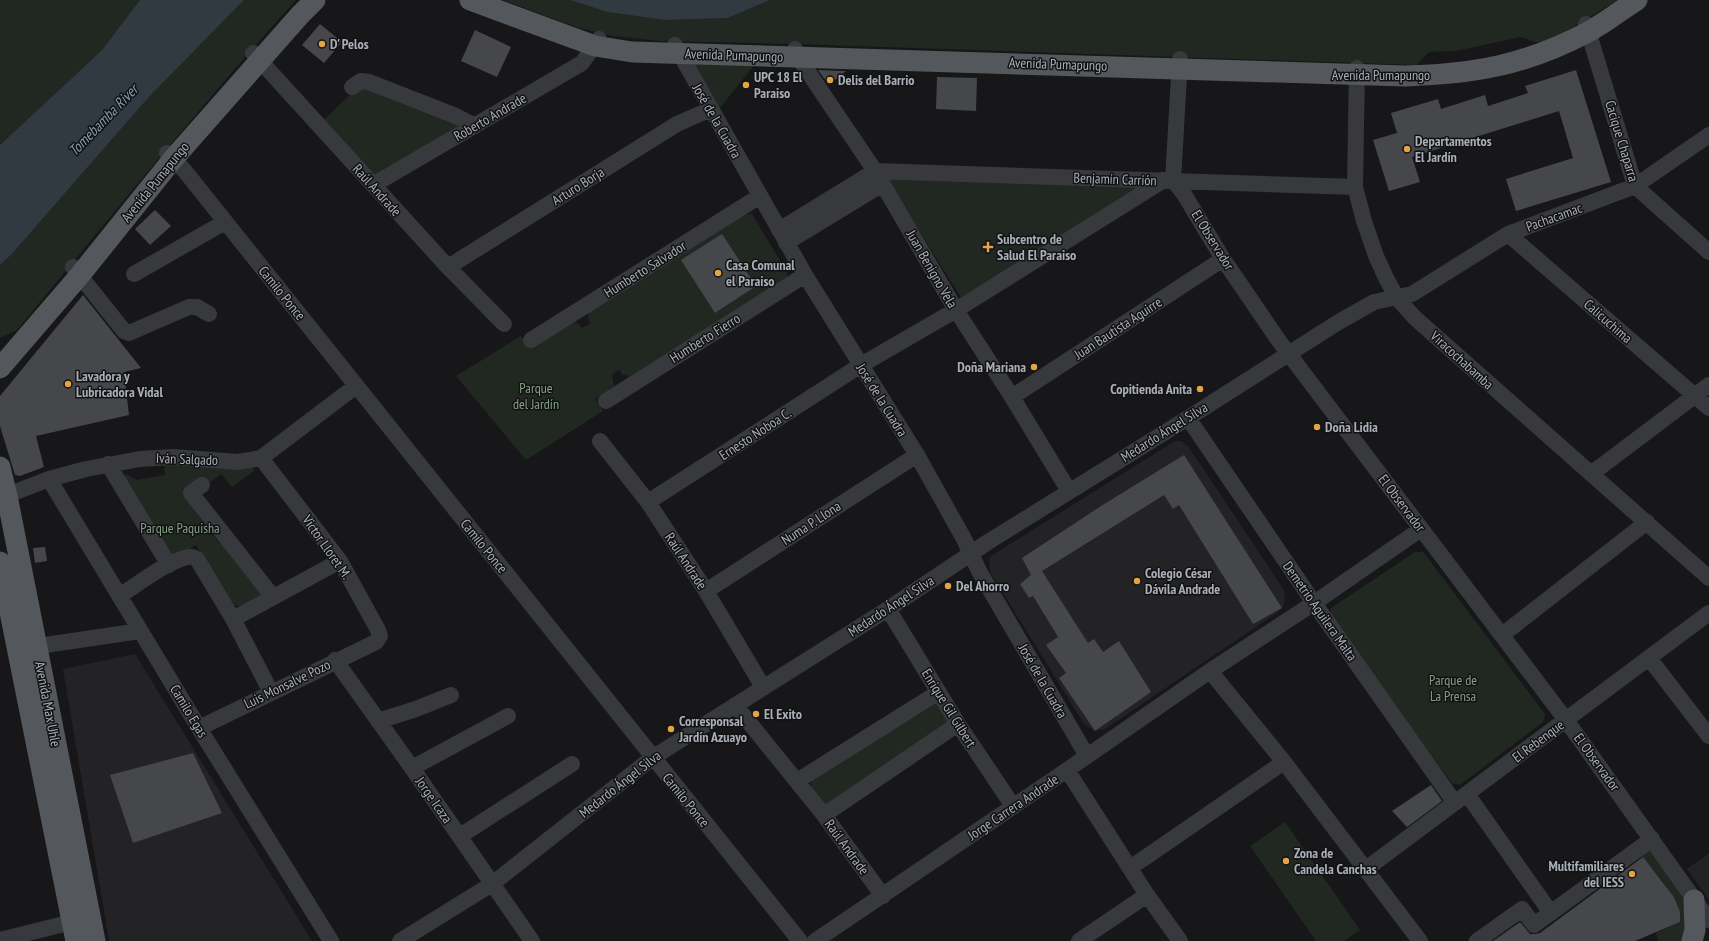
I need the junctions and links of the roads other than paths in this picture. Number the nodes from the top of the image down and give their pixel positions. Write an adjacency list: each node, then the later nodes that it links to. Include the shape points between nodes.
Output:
1 (315, 0): 8 (main road, Avenida Pumapungo)
2 (470, 0): 5 (main road, Avenida Pumapungo)
3 (1637, 0): 4 (main road, Avenida Pumapungo)
4 (1587, 28): 10 (main road, Avenida Pumapungo, via 1552,49 1511,64 1479,71 1444,75); 19 (street, Cacique Chaparra)
5 (597, 42): 6 (main road, Avenida Pumapungo, via 632,52); 13 (street, Roberto Andrade, via 582,63)
6 (677, 49): 7 (main road, Avenida Pumapungo); 12 (street, José de la Cuadra)
7 (796, 53): 9 (main road, Avenida Pumapungo); 16 (street, Juan Benigno Vela)
8 (257, 56): 15 (main road, Avenida Pumapungo); 18 (street, Raúl Andrade)
9 (1180, 64): 10 (main road, Avenida Pumapungo); 17 (street)
10 (1357, 72): 20 (street, Viracochabamba)
11 (352, 87): 13 (street, via 361,81 369,82)
12 (711, 109): 21 (street, José de la Cuadra); 27 (street, Arturo Borja, via 677,124)
13 (475, 126): 18 (street, Roberto Andrade)
14 (1709, 135): 19 (street, Pachacamac)
15 (170, 156): 22 (street, Camilo Ponce); 28 (main road, Avenida Pumapungo)
16 (879, 178): 17 (street, Benjamín Carrión); 24 (street); 32 (street, Juan Benigno Vela)
17 (1168, 180): 20 (street, Benjamín Carrión); 26 (street, El Observador, via 1184,194); 32 (street, Ernesto Noboa C.)
18 (373, 185): 27 (street, Raúl Andrade)
19 (1635, 186): 23 (street, Pachacamac); 25 (street, Cacique Chaparra)
20 (1355, 187): 31 (street, Viracochabamba, via 1376,256)
21 (760, 196): 24 (street, José de la Cuadra); 35 (street, Humberto Salvador)
22 (225, 222): 29 (street); 41 (street, Camilo Ponce)
23 (1508, 234): 31 (street, Pachacamac, via 1412,294); 42 (street, Calicuchima)
24 (783, 236): 30 (street, José de la Cuadra)
25 (1709, 252)
26 (1223, 259): 37 (street, El Observador); 43 (street, Juan Bautista Aguirre)
27 (448, 267): 34 (street, Raúl Andrade)
28 (76, 271): 33 (street, via 124,331 129,333 189,307 198,307); 36 (main road, Avenida Pumapungo)
29 (134, 274)
30 (805, 274): 38 (street, José de la Cuadra); 44 (street, Humberto Fierro)
31 (1397, 298): 37 (street, Medardo Ángel Silva, via 1374,302); 52 (street, Viracochabamba, via 1415,318)
32 (956, 310): 38 (street, Ernesto Noboa C.); 43 (street, Juan Benigno Vela)
33 (209, 314)
34 (504, 324)
35 (531, 340)
36 (8, 352): 39 (main road, Avenida Pumapungo)
37 (1290, 353): 46 (street, Medardo Ángel Silva); 59 (street, El Observador)
38 (860, 365): 48 (street, José de la Cuadra); 57 (street, Ernesto Noboa C.)
39 (0, 368)
40 (1709, 385): 42 (street)
41 (356, 386): 49 (street, Iván Salgado); 91 (street, Camilo Ponce)
42 (1694, 395): 45 (street, Calicuchima); 52 (street)
43 (1012, 397): 55 (street, Juan Benigno Vela)
44 (606, 401)
45 (1709, 408)
46 (1188, 418): 55 (street, Medardo Ángel Silva); 68 (street, Demetrio Aguilera Malta)
47 (600, 441): 57 (street, Raúl Andrade)
48 (917, 455): 60 (street, José de la Cuadra); 65 (street, Numa P. Llona)
49 (261, 458): 50 (street, Iván Salgado, via 238,462 173,456); 61 (street, Victor Lloret M.)
50 (108, 464): 53 (street, Iván Salgado); 63 (street)
51 (0, 467): 56 (main road, Avenida Max Uhle)
52 (1591, 474): 58 (street, Viracochabamba)
53 (49, 479): 56 (street, Iván Salgado); 66 (street, Camilo Egas)
54 (202, 485): 67 (street, via 191,493)
55 (1068, 491): 60 (street, Medardo Ángel Silva)
56 (4, 497): 75 (main road, Avenida Max Uhle)
57 (648, 502): 65 (street, Raúl Andrade)
58 (1647, 522): 64 (street, Viracochabamba); 73 (street)
59 (1421, 529): 68 (street, Jorge Carrera Andrade); 73 (street, El Observador)
60 (971, 552): 69 (street, Medardo Ángel Silva); 90 (street, José de la Cuadra, via 979,571)
61 (340, 561): 67 (street); 74 (street, Victor Lloret M., via 378,630 380,636)
62 (0, 562): 75 (main road, Avenida Max Uhle)
63 (169, 565): 66 (street); 71 (street, via 188,557 193,556 197,559)
64 (1709, 578)
65 (706, 591): 79 (street, Raúl Andrade)
66 (119, 596): 72 (street, Camilo Egas)
67 (273, 597): 71 (street)
68 (1314, 603): 78 (street, Jorge Carrera Andrade); 97 (street, Demetrio Aguilera Malta)
69 (888, 609): 79 (street, Medardo Ángel Silva); 81 (street, Enrique Gil Gilbert)
70 (1709, 613): 76 (street, El Rebenque)
71 (233, 619): 80 (street)
72 (140, 631): 75 (street); 88 (street, Camilo Egas)
73 (1502, 635): 85 (street, El Observador)
74 (376, 642): 77 (street, Luis Monsalve Pozo)
75 (27, 648): 110 (main road, Avenida Max Uhle)
76 (1650, 658): 85 (street, El Rebenque); 89 (street)
77 (335, 660): 80 (street, Luis Monsalve Pozo); 86 (street, Jorge Icaza)
78 (1210, 670): 90 (street, Jorge Carrera Andrade); 92 (street)
79 (763, 687): 83 (street, Medardo Ángel Silva)
80 (271, 692): 88 (street, Luis Monsalve Pozo)
81 (939, 692): 87 (street, Enrique Gil Gilbert); 96 (street)
82 (450, 695): 86 (street)
83 (735, 705): 91 (street, Medardo Ángel Silva); 96 (street, Raúl Andrade)
84 (508, 716): 94 (street)
85 (1566, 720): 97 (street, El Rebenque); 101 (street, El Observador)
86 (378, 721): 94 (street, Jorge Icaza)
87 (958, 724): 98 (street, Enrique Gil Gilbert); 99 (street)
88 (199, 728): 113 (street, Camilo Egas)
89 (1709, 736)
90 (1087, 756): 95 (street, Jorge Carrera Andrade)
91 (652, 758): 104 (street, Medardo Ángel Silva); 116 (street, Camilo Ponce)
92 (1284, 762): 102 (street); 103 (street)
93 (572, 764): 100 (street)
94 (412, 768): 100 (street, Jorge Icaza)
95 (1067, 770): 98 (street, Jorge Carrera Andrade); 102 (street)
96 (797, 781): 99 (street, Raúl Andrade)
97 (1461, 799): 103 (street, El Rebenque); 108 (street, Demetrio Aguilera Malta)
98 (1013, 806): 106 (street, Jorge Carrera Andrade)
99 (824, 815): 106 (street, Raúl Andrade)
100 (460, 836): 104 (street, Jorge Icaza)
101 (1652, 838): 107 (street, El Observador); 108 (street)
102 (1130, 868): 105 (street)
103 (1366, 869): 120 (street)
104 (492, 884): 114 (street, Medardo Ángel Silva); 115 (street, Jorge Icaza)
105 (1147, 895): 118 (street); 119 (street)
106 (883, 896): 117 (street, Jorge Carrera Andrade)
107 (1694, 900): 109 (street, El Observador); 122 (main road, via 1695,930)
108 (1551, 913): 121 (street, via 1534,925 1522,909)
109 (1709, 920)
110 (80, 927): 111 (street); 112 (main road, Avenida Max Uhle)
111 (0, 940)
112 (95, 941)
113 (331, 941)
114 (400, 941)
115 (532, 941)
116 (800, 941)
117 (815, 941)
118 (1079, 941)
119 (1180, 941)
120 (1420, 941)
121 (1477, 941)
122 (1692, 941)

